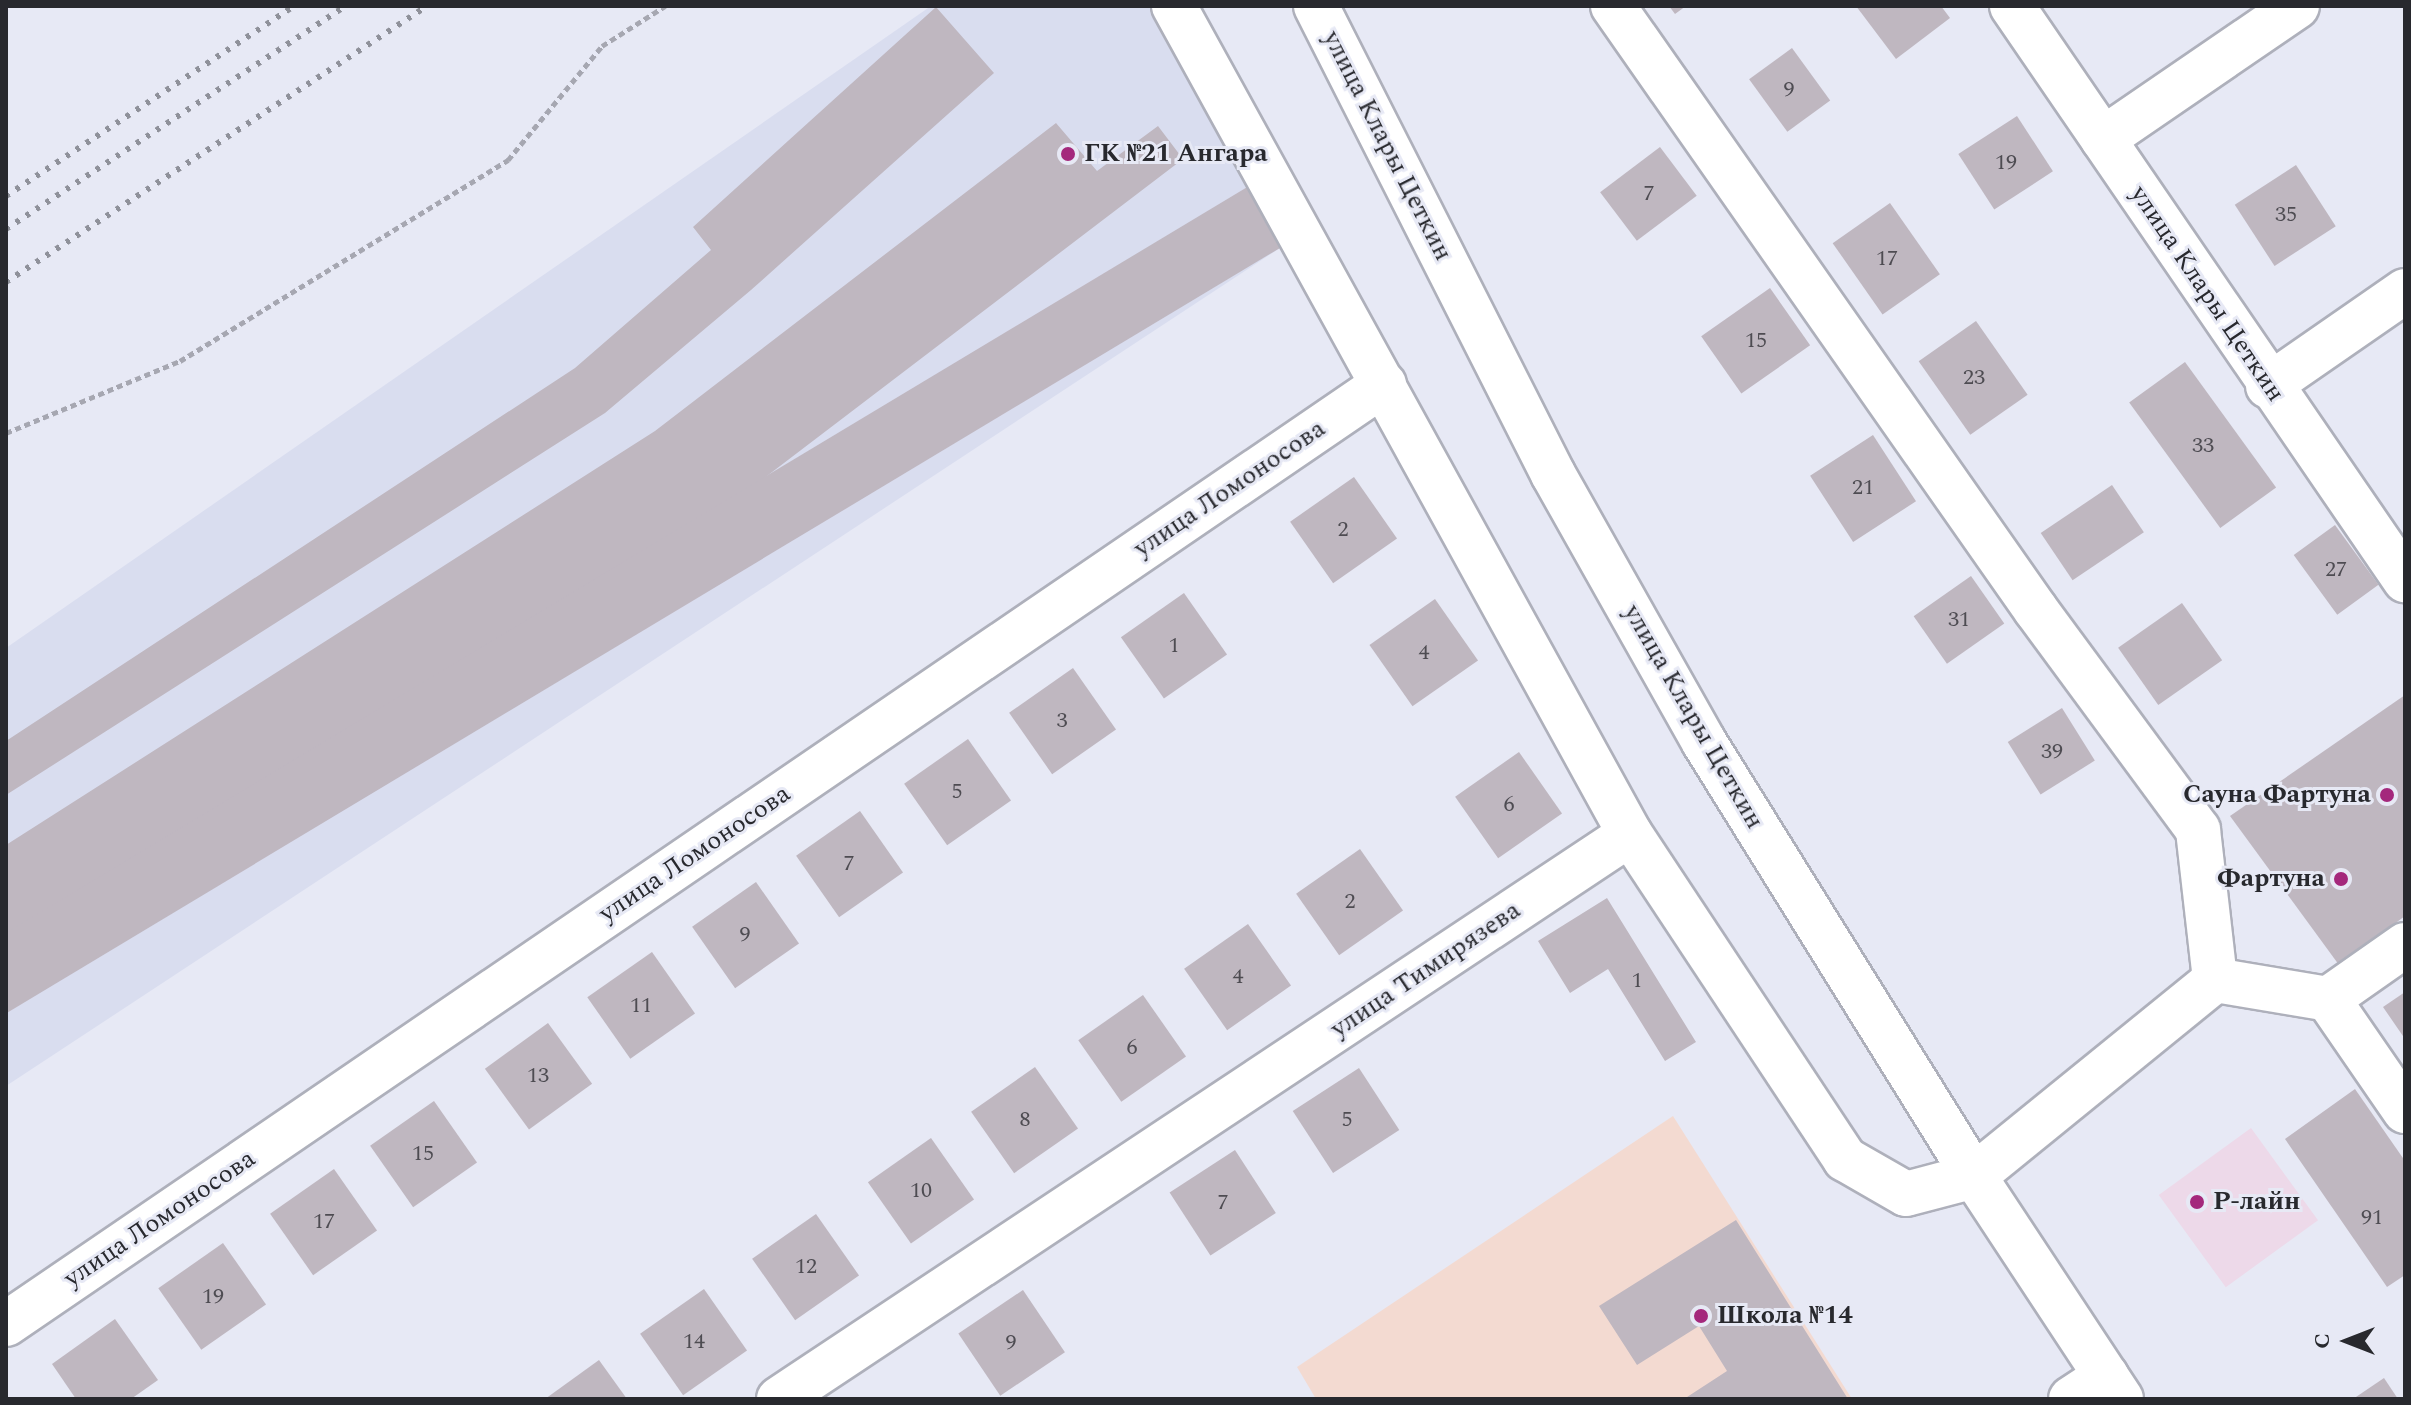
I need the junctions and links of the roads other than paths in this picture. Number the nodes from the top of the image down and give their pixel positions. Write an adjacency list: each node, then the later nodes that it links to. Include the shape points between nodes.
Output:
1 (1174, 6): 8 (street)
2 (1316, 6): 16 (street, улица Клары Цеткин, via 1560,487 1704,742)
3 (1613, 6): 13 (street, via 2036,610 2198,830)
4 (2012, 6): 6 (street, улица Клары Цеткин)
5 (2297, 6): 6 (street)
6 (2103, 139): 9 (street, улица Клары Цеткин)
7 (2405, 291): 9 (street)
8 (1384, 384): 11 (street); 17 (street, улица Ломоносова)
9 (2268, 386): 10 (street, улица Клары Цеткин)
10 (2405, 580)
11 (1630, 834): 16 (street, via 1845,1159 1906,1194); 19 (street, улица Тимирязева)
12 (2405, 945): 14 (street)
13 (2215, 980): 14 (street); 16 (street)
14 (2328, 999): 15 (street)
15 (2405, 1111)
16 (1974, 1176): 18 (street, улица Клары Цеткин)
17 (6, 1324)
18 (2099, 1391)
19 (779, 1399)

